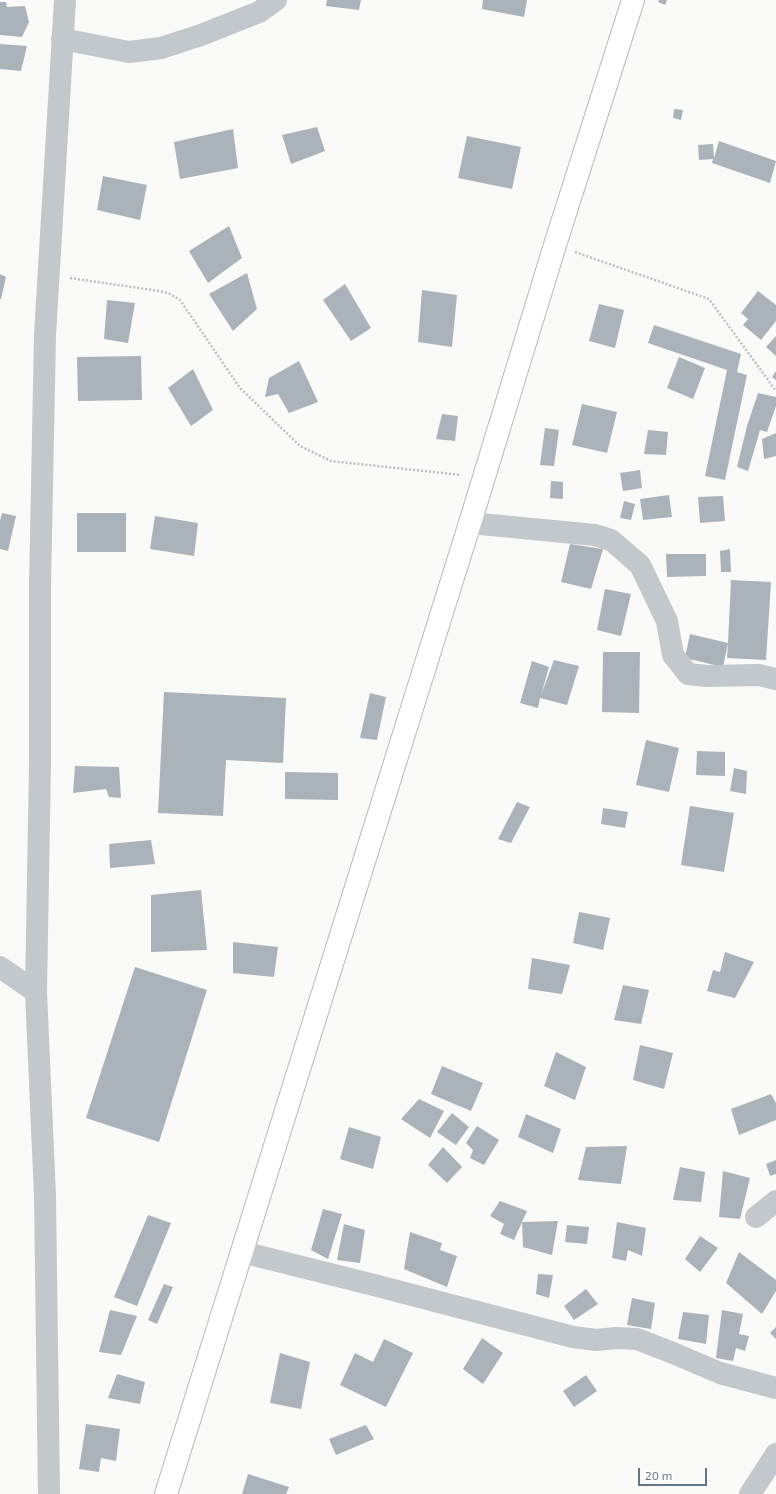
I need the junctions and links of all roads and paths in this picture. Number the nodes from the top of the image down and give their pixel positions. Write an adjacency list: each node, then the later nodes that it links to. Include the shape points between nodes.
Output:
1 (65, 0): 4 (street)
2 (276, 0): 4 (street, via 259,12 161,48 129,52)
3 (633, 0): 5 (highway)
4 (62, 39): 6 (street)
5 (555, 245): 7 (path, via 709,299); 8 (highway)
6 (50, 275): 8 (path, via 159,291 180,300 240,388 300,446 331,461); 12 (street, via 45,343 40,594)
7 (776, 391)
8 (483, 477): 9 (highway)
9 (470, 523): 10 (street, via 595,535 611,540 640,565 667,621 673,655 688,674 759,675); 15 (highway)
10 (776, 679)
11 (0, 967): 12 (street)
12 (36, 992): 18 (street, via 45,1196)
13 (776, 1201): 14 (street)
14 (756, 1217)
15 (242, 1252): 16 (street, via 573,1337 596,1340 637,1339 720,1373); 19 (highway)
16 (776, 1388)
17 (776, 1454): 20 (street)
18 (49, 1494)
19 (166, 1494)
20 (750, 1494)

